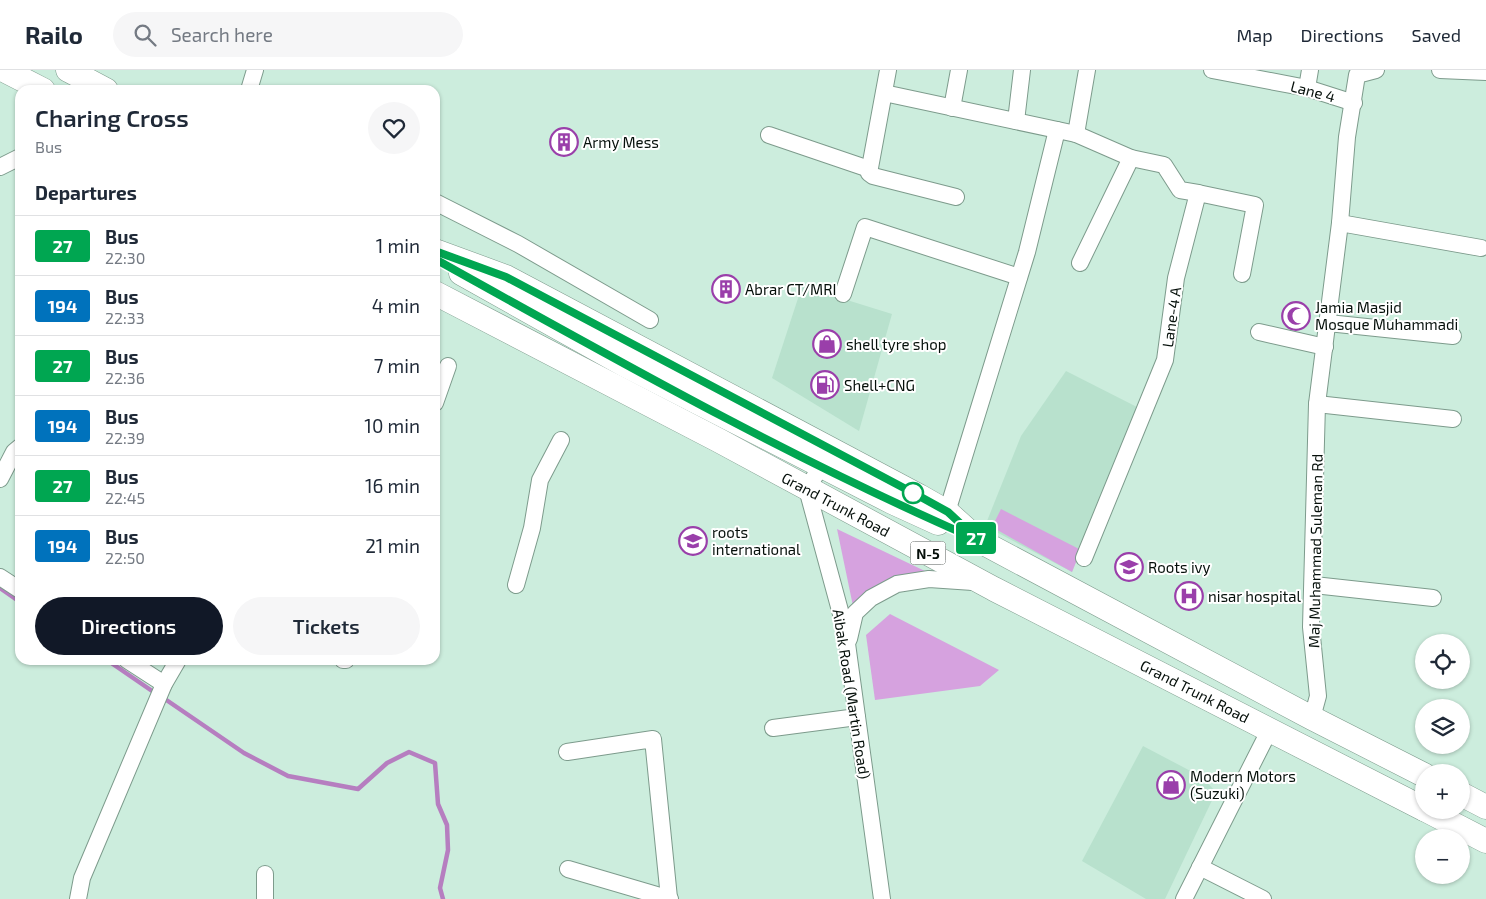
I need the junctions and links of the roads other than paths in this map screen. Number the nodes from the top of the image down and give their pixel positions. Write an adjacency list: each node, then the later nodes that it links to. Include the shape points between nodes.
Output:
1 (4, 70): 13 (highway)
2 (68, 70): 14 (highway)
3 (254, 70): 15 (street)
4 (888, 70): 17 (street)
5 (959, 70): 19 (street)
6 (1022, 70): 20 (street)
7 (1087, 70): 22 (street)
8 (1212, 70): 16 (street, Lane 4)
9 (1310, 70): 16 (street)
10 (1376, 70): 18 (street, Maj Muhammad Suleman Rd, via 1358,75)
11 (1440, 70): 12 (street)
12 (1486, 72)
13 (33, 85)
14 (96, 85)
15 (250, 85)
16 (1307, 88): 18 (street, Lane 4)
17 (884, 93): 19 (street); 27 (street)
18 (1354, 103): 31 (street, Maj Muhammad Suleman Rd, via 1347,137)
19 (952, 108): 20 (street)
20 (1016, 121): 21 (street)
21 (1057, 130): 22 (street); 37 (street)
22 (1076, 134): 24 (street)
23 (769, 135): 27 (street)
24 (1131, 158): 28 (street, via 1164,165 1180,190); 35 (street)
25 (15, 160): 26 (street)
26 (0, 167)
27 (869, 169): 29 (street, via 873,176)
28 (1198, 194): 36 (street, via 1255,205); 56 (street, Lane-4 A, via 1176,278 1165,360)
29 (956, 197)
30 (440, 205): 40 (street, via 518,244)
31 (1340, 223): 32 (street); 41 (street, Maj Muhammad Suleman Rd)
32 (1481, 248)
33 (440, 253): 54 (highway, Grand Trunk Road / N-5, via 506,277)
34 (440, 262): 51 (highway, Grand Trunk Road / N-5, via 625,365)
35 (1080, 263)
36 (1242, 274)
37 (1019, 277): 38 (street, via 866,226); 54 (street)
38 (843, 294)
39 (440, 296): 53 (highway, Grand Trunk Road / N-5)
40 (650, 320)
41 (1328, 323): 43 (street); 44 (street, Maj Muhammad Suleman Rd)
42 (1259, 332): 44 (street)
43 (1453, 336)
44 (1325, 347): 47 (street, Maj Muhammad Suleman Rd)
45 (448, 366): 46 (street)
46 (440, 389)
47 (1317, 404): 48 (street); 59 (street, Maj Muhammad Suleman Rd)
48 (1453, 420)
49 (561, 440): 58 (street, via 540,480 532,528)
50 (15, 451): 52 (street)
51 (821, 466): 53 (street); 55 (highway, Grand Trunk Road / N-5)
52 (0, 479)
53 (807, 489): 61 (highway, Grand Trunk Road / N-5); 63 (street, Aibak Road (Martin Road))
54 (948, 512): 55 (highway, Grand Trunk Road / N-5)
55 (978, 540): 68 (highway, Grand Trunk Road / N-5)
56 (1084, 558)
57 (0, 576): 60 (street)
58 (516, 585)
59 (1314, 585): 62 (street); 68 (street, Maj Muhammad Suleman Rd, via 1311,627 1318,696)
60 (15, 586)
61 (994, 589): 63 (street, via 969,580 929,579 897,584 871,598 855,613); 70 (highway, Grand Trunk Road / N-5)
62 (1433, 598)
63 (848, 649): 67 (street, Aibak Road (Martin Road))
64 (132, 665): 66 (street)
65 (175, 665): 66 (street)
66 (160, 692): 81 (street, via 82,878)
67 (857, 717): 69 (street); 84 (street, Aibak Road (Martin Road))
68 (1312, 718): 72 (highway, Grand Trunk Road / N-5)
69 (773, 728)
70 (1270, 729): 74 (highway, Grand Trunk Road / N-5); 78 (street)
71 (567, 752): 83 (street, via 653,739)
72 (1415, 770)
73 (1470, 798): 75 (highway)
74 (1415, 805)
75 (1486, 806)
76 (1443, 819): 77 (highway, Grand Trunk Road / N-5)
77 (1486, 841)
78 (1200, 867): 85 (street); 86 (street)
79 (568, 869): 83 (street)
80 (265, 874): 82 (street)
81 (77, 899)
82 (265, 899)
83 (669, 899)
84 (882, 899)
85 (1184, 899)
86 (1263, 899)

